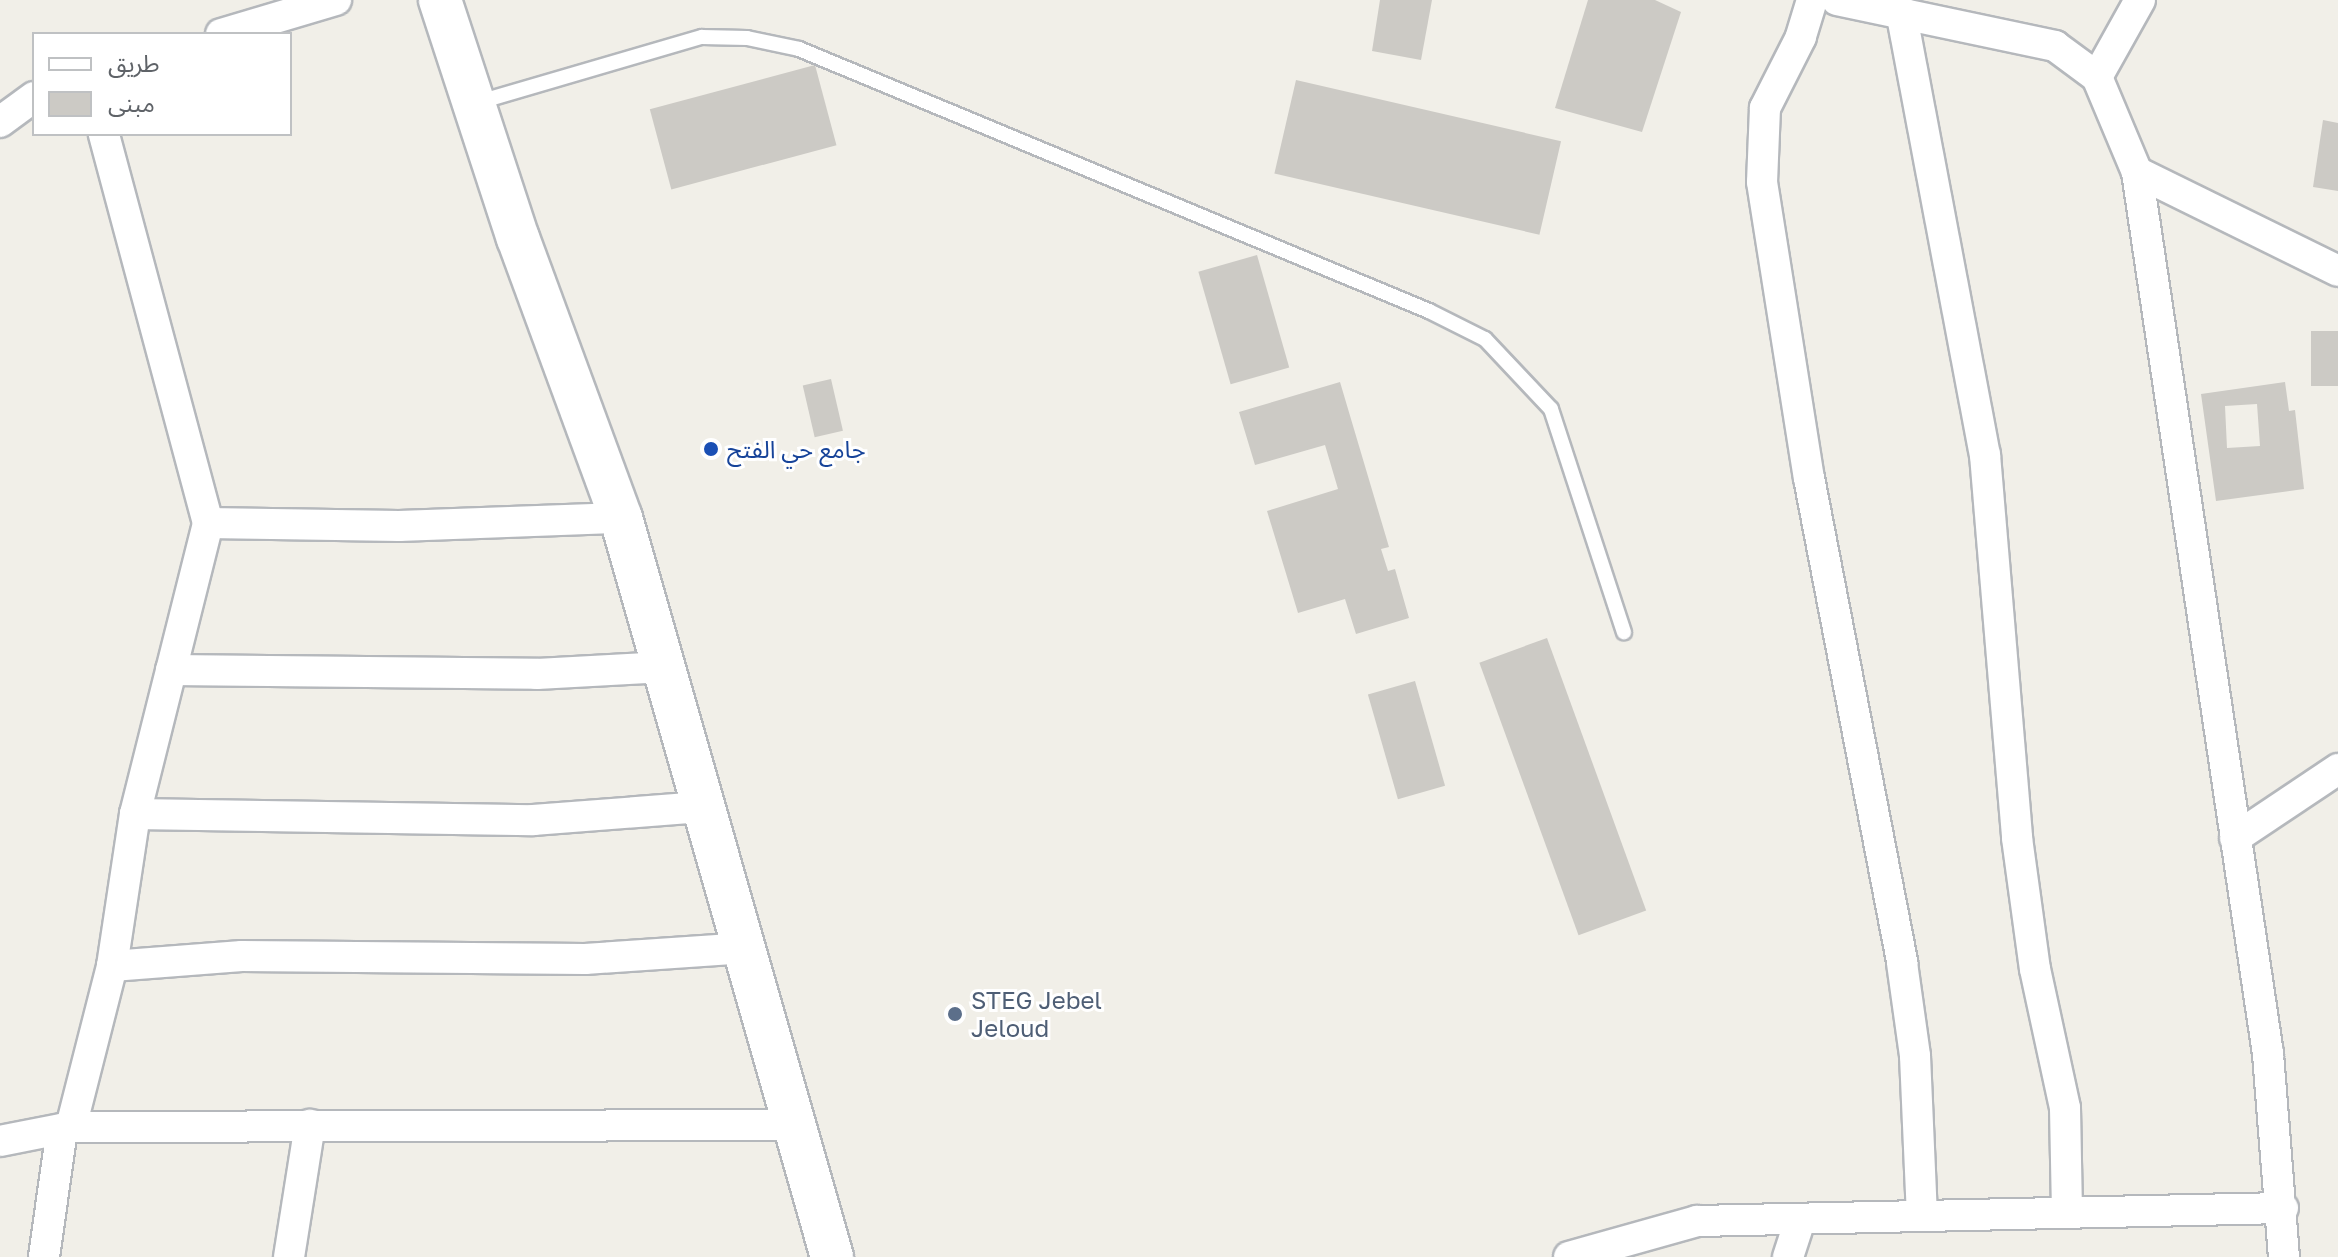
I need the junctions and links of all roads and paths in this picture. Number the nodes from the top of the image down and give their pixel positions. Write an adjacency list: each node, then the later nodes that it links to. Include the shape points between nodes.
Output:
1 (336, 0): 7 (street)
2 (440, 0): 10 (main road)
3 (1812, 0): 32 (street, via 1801,37 1765,108 1762,182 1809,478 1902,963 1915,1056)
4 (2140, 0): 8 (street)
5 (1841, 1): 6 (street)
6 (1901, 11): 8 (street, via 2055,46); 31 (street, via 1985,455 2017,838 2035,969 2065,1108)
7 (228, 32)
8 (2097, 77): 13 (street)
9 (32, 98): 11 (street)
10 (475, 103): 15 (main road, via 518,238); 17 (lane, via 702,37 747,38 799,49 1429,311 1485,339 1523,373 1551,409)
11 (0, 122)
12 (105, 136): 16 (street)
13 (2137, 172): 14 (street); 23 (street)
14 (2338, 271)
15 (621, 518): 16 (street, via 399,526); 18 (main road)
16 (208, 523): 19 (street)
17 (1624, 632)
18 (665, 667): 19 (street, via 537,674); 21 (main road)
19 (171, 670): 22 (street)
20 (2338, 769): 23 (street)
21 (702, 807): 22 (street, via 533,820); 24 (main road)
22 (135, 814): 25 (street)
23 (2235, 838): 30 (street, via 2268,1054)
24 (747, 948): 25 (street, via 585,959 242,956); 27 (main road)
25 (112, 966): 28 (street)
26 (310, 1125): 27 (street); 28 (street); 35 (street)
27 (793, 1125): 36 (main road)
28 (67, 1128): 29 (street); 34 (street)
29 (0, 1141)
30 (2283, 1208): 31 (street); 39 (street)
31 (2067, 1212): 32 (street)
32 (1922, 1216): 33 (street)
33 (1800, 1221): 37 (street, via 1697,1221); 38 (street)
34 (44, 1257)
35 (289, 1257)
36 (832, 1257)
37 (1569, 1257)
38 (1788, 1257)
39 (2284, 1257)

